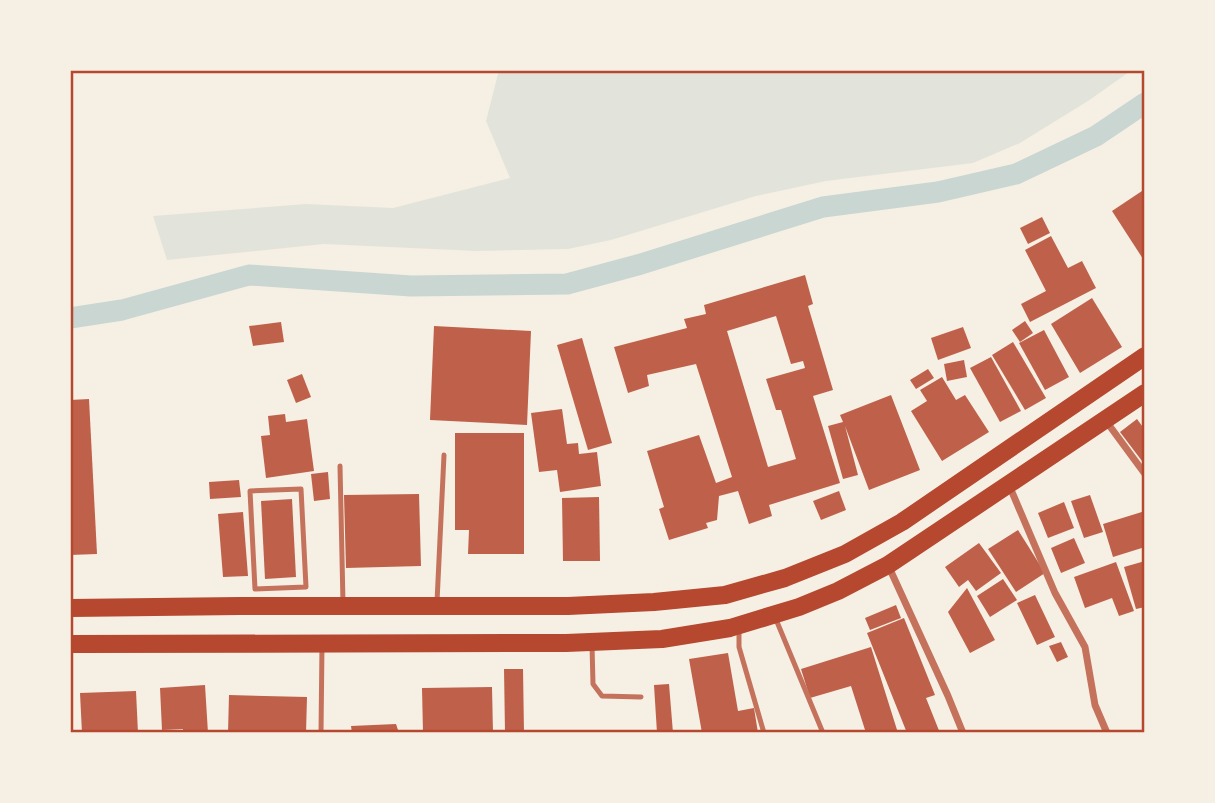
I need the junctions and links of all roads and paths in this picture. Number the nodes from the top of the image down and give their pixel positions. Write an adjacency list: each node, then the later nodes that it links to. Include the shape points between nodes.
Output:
1 (1145, 356): 14 (main road, via 902,522 845,554 785,578 725,595 654,602)
2 (1145, 393): 3 (main road)
3 (1105, 420): 6 (street); 7 (main road)
4 (444, 455): 14 (lane)
5 (340, 466): 13 (lane)
6 (1145, 474)
7 (1009, 484): 8 (main road); 26 (street, via 1055,593 1085,647 1096,705)
8 (888, 565): 16 (main road, via 838,591); 25 (street)
9 (306, 587): 10 (lane); 10 (lane, via 301,489 250,491); 12 (lane)
10 (255, 589): 11 (lane)
11 (240, 606): 12 (main road); 15 (main road)
12 (319, 606): 13 (main road)
13 (343, 606): 14 (main road)
14 (437, 606)
15 (70, 608)
16 (774, 615): 17 (main road); 24 (lane)
17 (740, 625): 18 (main road, via 662,639); 23 (lane, via 739,648)
18 (592, 642): 19 (main road); 21 (lane, via 593,684 602,696)
19 (322, 643): 20 (main road); 22 (lane)
20 (70, 644)
21 (641, 697)
22 (321, 733)
23 (764, 733)
24 (823, 733)
25 (963, 733)
26 (1107, 733)

